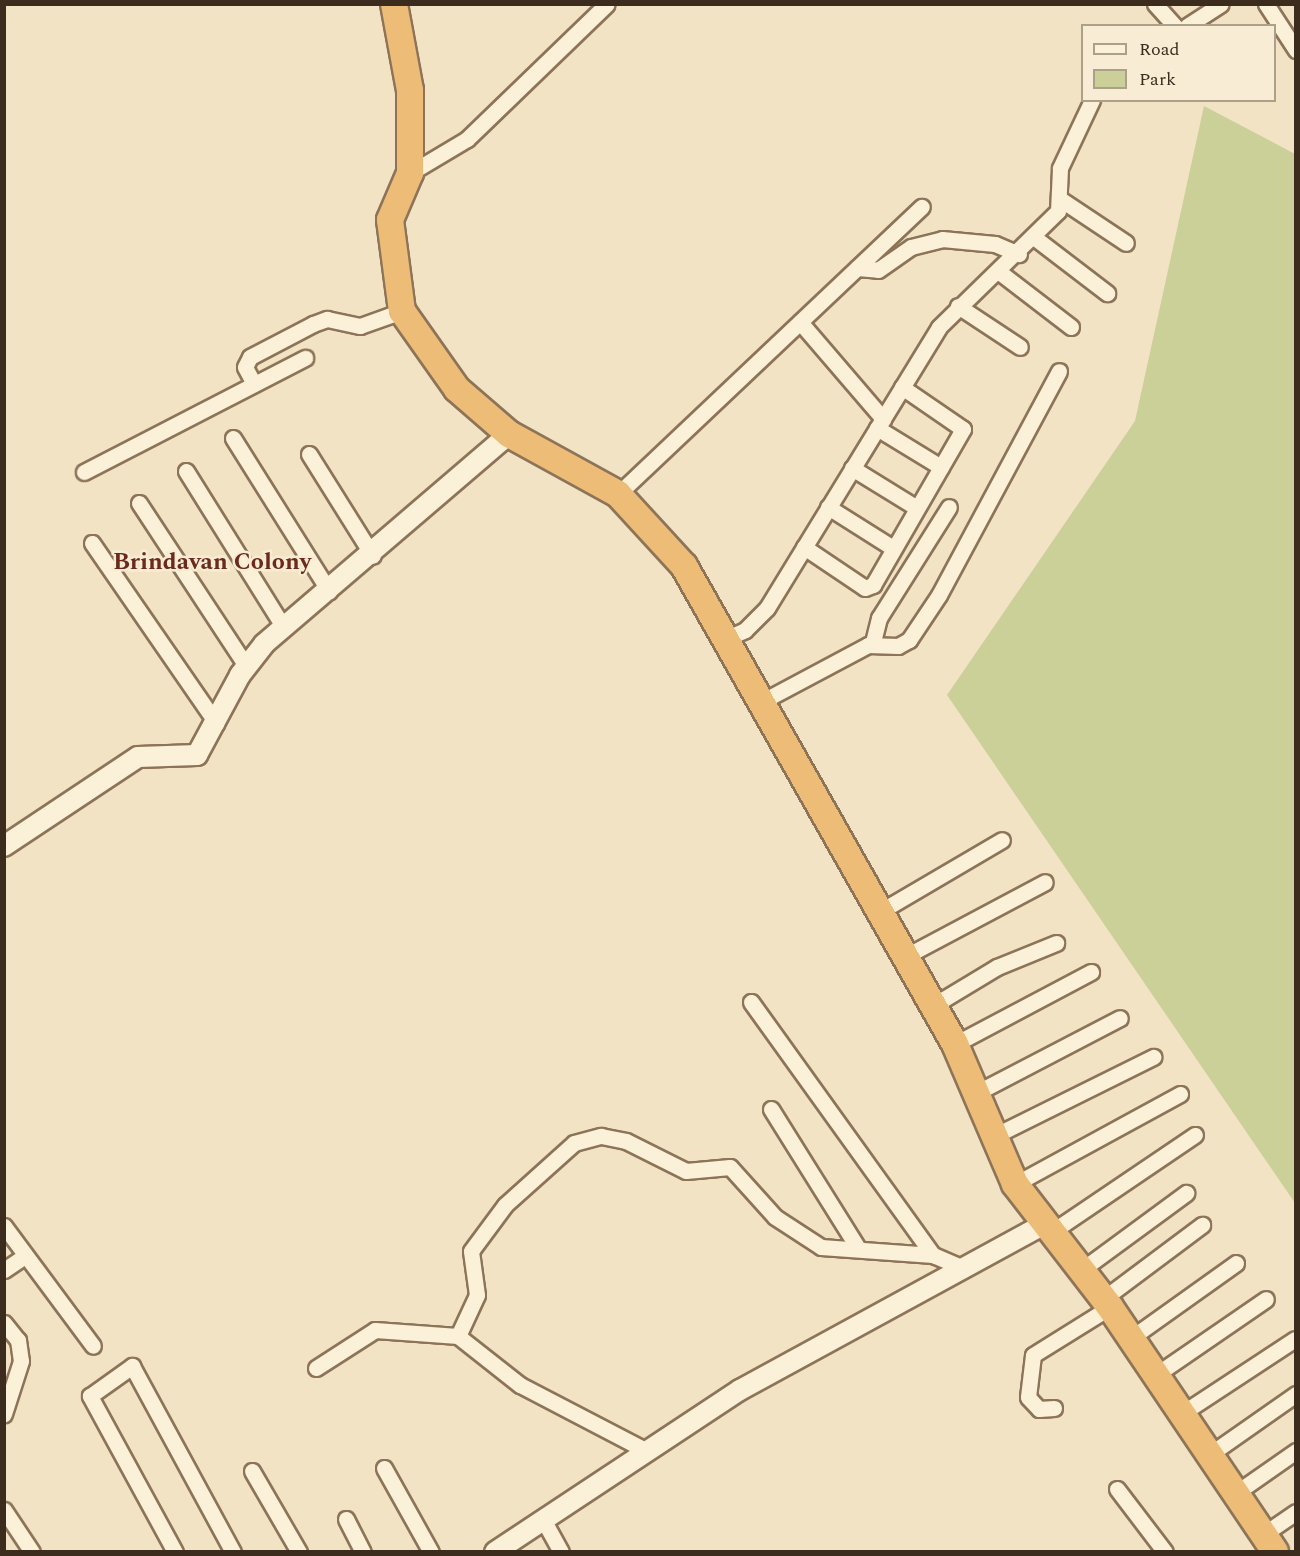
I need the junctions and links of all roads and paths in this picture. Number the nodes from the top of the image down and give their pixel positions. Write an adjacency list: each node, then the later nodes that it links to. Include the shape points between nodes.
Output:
1 (394, 4): 10 (highway, via 410,90)
2 (607, 4): 10 (street, via 467,139)
3 (1155, 4): 6 (street)
4 (1221, 4): 7 (street)
5 (1266, 4): 8 (street)
6 (1173, 24)
7 (1190, 24)
8 (1296, 50)
9 (1091, 102): 11 (street, via 1060,168)
10 (410, 173): 20 (highway, via 390,220)
11 (1060, 199): 13 (street, via 1058,211); 14 (street)
12 (921, 207): 16 (street)
13 (1035, 238): 15 (street); 18 (street)
14 (1126, 243)
15 (1019, 254): 16 (street, via 995,244 942,239 911,247 878,270); 17 (street)
16 (857, 268): 21 (street)
17 (998, 272): 19 (street); 22 (street)
18 (1107, 293)
19 (958, 306): 23 (street); 27 (street)
20 (402, 311): 26 (street, via 360,326 327,319 313,324 250,357 245,367); 29 (highway, via 457,389)
21 (800, 322): 28 (street); 36 (street)
22 (1071, 327)
23 (1020, 347)
24 (305, 358): 26 (street)
25 (1059, 371): 48 (street, via 939,595 909,640 898,646)
26 (255, 384): 35 (street)
27 (902, 387): 28 (street); 32 (street, via 962,427)
28 (880, 424): 32 (street); 33 (street)
29 (509, 434): 36 (highway); 44 (street)
30 (233, 438): 45 (street)
31 (309, 454): 44 (street)
32 (941, 467): 40 (street)
33 (852, 468): 38 (street); 40 (street)
34 (186, 471): 46 (street)
35 (84, 472)
36 (618, 494): 47 (highway, via 684,566)
37 (140, 502): 49 (street)
38 (828, 507): 42 (street); 43 (street)
39 (949, 507): 48 (street, via 879,618)
40 (917, 508): 43 (street)
41 (92, 543): 51 (street)
42 (804, 547): 43 (street, via 864,588 873,585); 47 (street, via 757,621)
43 (893, 548)
44 (373, 556): 45 (street)
45 (329, 591): 46 (street)
46 (284, 628): 49 (street)
47 (725, 639): 50 (highway)
48 (873, 642): 50 (street)
49 (246, 666): 51 (street)
50 (761, 702): 55 (highway)
51 (216, 723): 53 (street, via 197,755 138,757)
52 (1002, 840): 55 (street)
53 (4, 846)
54 (1046, 882): 57 (street)
55 (881, 911): 57 (highway)
56 (1056, 943): 60 (street, via 997,967)
57 (906, 956): 60 (highway)
58 (1091, 972): 62 (street)
59 (751, 1002): 75 (street)
60 (934, 1005): 62 (highway)
61 (1120, 1018): 64 (street)
62 (955, 1044): 64 (highway)
63 (1153, 1057): 68 (street)
64 (976, 1093): 68 (highway)
65 (1180, 1094): 69 (street)
66 (771, 1108): 74 (street)
67 (1195, 1135): 73 (street)
68 (994, 1136): 69 (highway)
69 (1015, 1185): 73 (highway)
70 (1186, 1193): 80 (street)
71 (1202, 1225): 82 (street)
72 (4, 1227): 76 (street)
73 (1047, 1229): 78 (street); 80 (highway)
74 (858, 1248): 75 (street); 84 (street, via 829,1249 809,1241 775,1218 730,1167 686,1171 626,1141 584,1139 566,1149 505,1205 471,1251 477,1295)
75 (933, 1255): 78 (street)
76 (25, 1256): 79 (street); 87 (street)
77 (1236, 1263): 85 (street)
78 (964, 1268): 94 (street, via 740,1390)
79 (4, 1270)
80 (1080, 1271): 82 (highway)
81 (1266, 1299): 89 (street)
82 (1106, 1303): 85 (highway); 91 (street, via 1033,1356 1028,1397 1039,1409)
83 (4, 1323): 92 (street, via 18,1340 21,1361)
84 (458, 1335): 88 (street, via 375,1330); 94 (street, via 520,1385)
85 (1131, 1338): 89 (highway)
86 (1294, 1339): 93 (street)
87 (93, 1346)
88 (316, 1368)
89 (1157, 1374): 93 (highway)
90 (1296, 1394): 96 (street)
91 (1054, 1408)
92 (4, 1414)
93 (1181, 1414): 96 (highway)
94 (645, 1450): 104 (street)
95 (1296, 1451): 100 (street)
96 (1206, 1457): 100 (highway)
97 (384, 1468): 111 (street)
98 (252, 1471): 109 (street)
99 (1117, 1489): 114 (street)
100 (1233, 1495): 105 (highway)
101 (4, 1510): 106 (street)
102 (1296, 1512): 105 (street)
103 (346, 1519): 110 (street)
104 (545, 1523): 112 (street); 113 (street)
105 (1268, 1544)
106 (32, 1551)
107 (175, 1551): 108 (street, via 90,1396 132,1366)
108 (233, 1551)
109 (298, 1551)
110 (363, 1551)
111 (431, 1551)
112 (495, 1551)
113 (561, 1551)
114 (1165, 1551)

